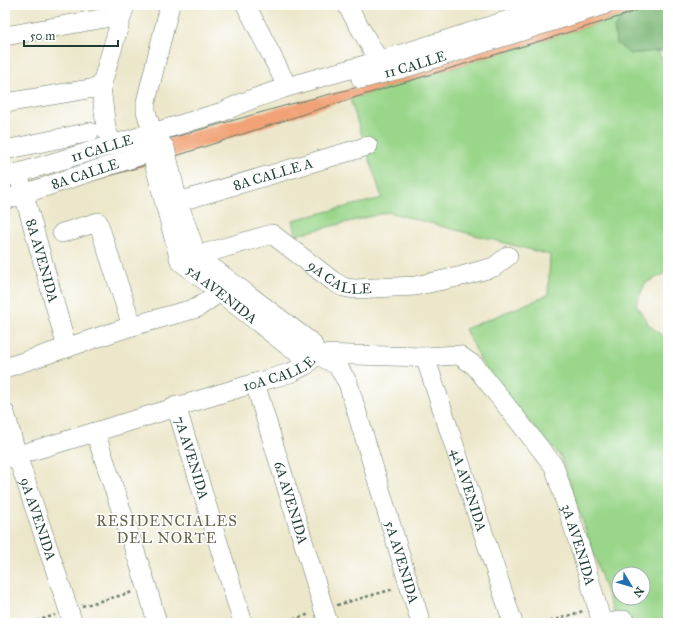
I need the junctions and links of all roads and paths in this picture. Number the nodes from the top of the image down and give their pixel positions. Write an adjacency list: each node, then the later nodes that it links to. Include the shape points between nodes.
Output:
1 (170, 5): 14 (street, 5A AVENIDA, via 146,102)
2 (246, 5): 9 (street)
3 (347, 5): 8 (street)
4 (556, 5): 8 (street, 11 CALLE)
5 (604, 5): 12 (street, 11 CALLE, via 411,66 253,108)
6 (124, 10): 7 (street); 10 (street)
7 (5, 36)
8 (379, 61): 9 (street, 11 CALLE)
9 (287, 86): 12 (street, 11 CALLE)
10 (101, 87): 11 (street); 15 (street, via 106,128)
11 (5, 103)
12 (222, 112): 14 (street, 11 CALLE)
13 (90, 132): 18 (street)
14 (152, 132): 15 (street, 11 CALLE); 17 (street, 5A AVENIDA)
15 (112, 145): 19 (street, 11 CALLE)
16 (368, 146): 22 (street, 8A CALLE A)
17 (158, 149): 20 (street, 8A CALLE); 22 (street, 5A AVENIDA); 25 (street, 5A AVENIDA)
18 (5, 150)
19 (11, 175): 20 (street, 8A AVENIDA)
20 (24, 194): 21 (street, 8A CALLE); 28 (street, 8A AVENIDA)
21 (5, 200)
22 (178, 202): 25 (street, 5A AVENIDA)
23 (62, 232): 27 (street, via 98,222)
24 (508, 256): 25 (street, 9A CALLE, via 494,268 416,286 354,289 343,287 333,281 272,234)
25 (188, 258): 26 (street, 5A AVENIDA)
26 (225, 287): 27 (street, via 197,308); 29 (street, 5A AVENIDA, via 312,343)
27 (132, 326): 28 (street)
28 (67, 348): 31 (street)
29 (316, 354): 30 (street, 10A CALLE); 32 (street, 10A CALLE, via 306,364 290,373); 38 (street, 5A AVENIDA, via 337,365 348,383)
30 (425, 357): 37 (street, 10A CALLE, via 459,355 475,366); 48 (street, 4A AVENIDA)
31 (5, 368)
32 (255, 383): 33 (street, 10A CALLE); 41 (street, 6A AVENIDA)
33 (176, 406): 35 (street, 10A CALLE); 45 (street, 7A AVENIDA)
34 (5, 413): 36 (street, 9A AVENIDA)
35 (96, 432): 36 (street, 10A CALLE); 39 (street)
36 (11, 457): 42 (street, 9A AVENIDA)
37 (554, 466): 40 (street, 3A AVENIDA)
38 (409, 586): 41 (path); 47 (street, 5A AVENIDA)
39 (147, 588): 42 (path); 44 (street)
40 (599, 615): 49 (path)
41 (326, 616): 46 (path)
42 (72, 617): 43 (path)
43 (30, 623)
44 (157, 623)
45 (243, 623)
46 (282, 623)
47 (422, 623)
48 (513, 623)
49 (544, 623)
50 (608, 623): 51 (street, via 624,620)
51 (627, 623)

